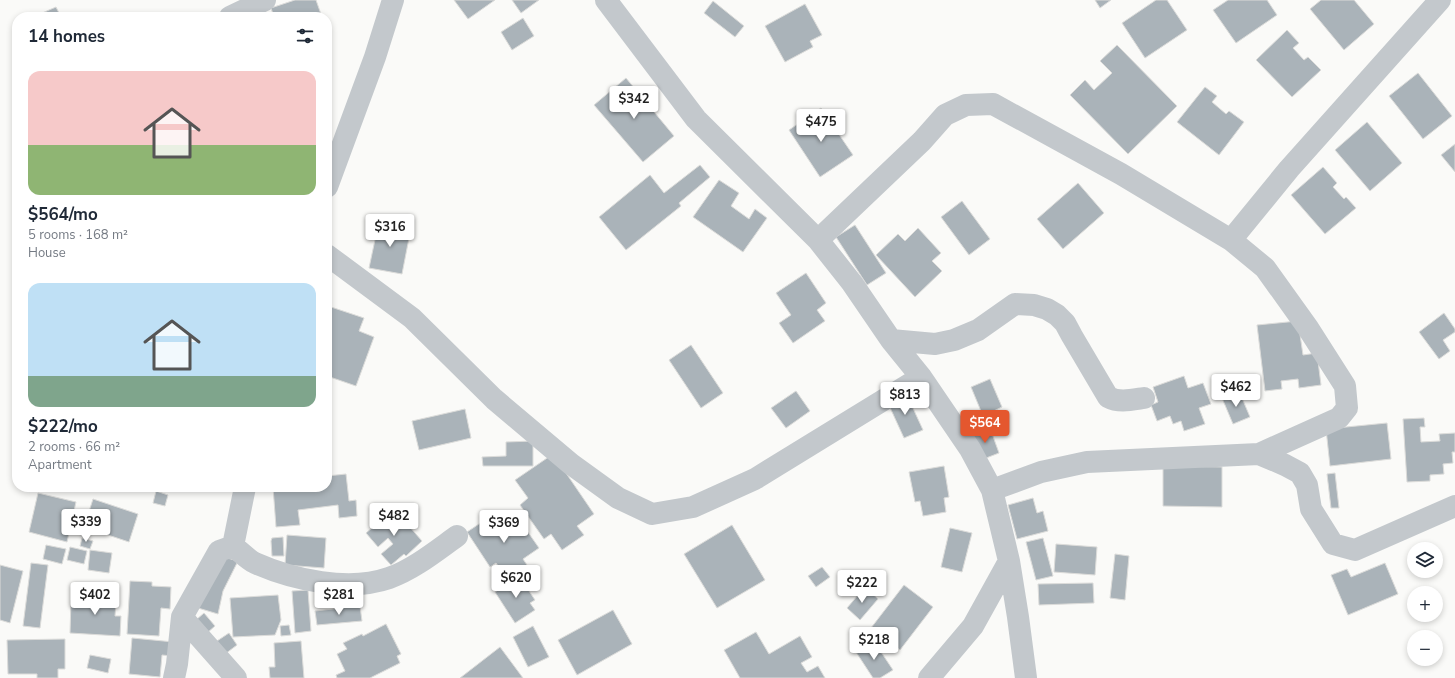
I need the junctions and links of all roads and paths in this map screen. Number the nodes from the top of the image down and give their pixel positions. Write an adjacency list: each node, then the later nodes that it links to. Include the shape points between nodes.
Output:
1 (265, 0): 5 (street)
2 (393, 0): 6 (street)
3 (606, 0): 7 (street, via 696,118)
4 (1440, 0): 8 (street, via 1289,169)
5 (240, 12)
6 (332, 173)
7 (818, 240): 8 (street, via 922,141 945,115 966,105 993,104 1121,174); 10 (street, via 852,283)
8 (1231, 240): 13 (street, via 1265,268 1345,386 1347,408 1339,418)
9 (332, 259): 11 (street, via 412,318 494,399 571,464 618,498 652,514 693,507 755,479)
10 (891, 340): 11 (street); 12 (street, via 935,344 954,340 978,330 1015,304 1034,305 1048,309 1065,323 1108,397 1114,400)
11 (921, 377): 14 (street, via 970,449)
12 (1144, 398)
13 (1259, 454): 14 (street, via 1087,462 1041,472); 16 (street, via 1300,473 1307,485 1311,509 1332,544 1355,550)
14 (992, 490): 19 (street)
15 (244, 492): 18 (street)
16 (1455, 506)
17 (457, 536): 18 (street, via 420,563 390,578 364,583 337,584 294,577 253,562)
18 (233, 546): 20 (street, via 219,551)
19 (1009, 561): 23 (street, via 973,626); 24 (street)
20 (182, 617): 21 (street); 22 (street)
21 (174, 678)
22 (236, 678)
23 (930, 678)
24 (1026, 678)

